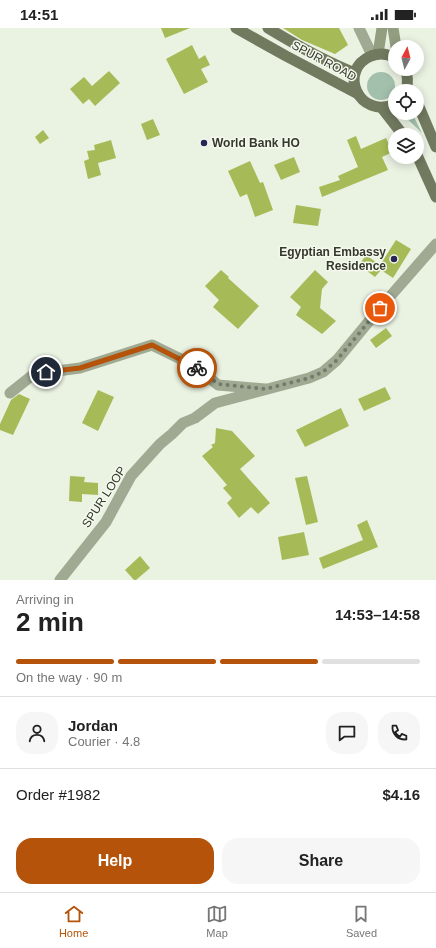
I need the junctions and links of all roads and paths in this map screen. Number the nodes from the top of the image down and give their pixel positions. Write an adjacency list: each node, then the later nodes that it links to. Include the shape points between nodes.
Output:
1 (236, 28): 10 (main road, SPUR ROAD)
2 (268, 28): 9 (main road, SPUR ROAD, via 302,49)
3 (359, 28): 7 (street)
4 (382, 28): 7 (main road)
5 (393, 28): 6 (main road)
6 (395, 40)
7 (375, 55): 8 (main road); 9 (main road, via 362,62)
8 (388, 55)
9 (355, 73): 10 (main road)
10 (358, 94): 12 (main road, SPUR ROAD, via 369,105)
11 (388, 106): 12 (main road)
12 (382, 108): 14 (main road)
13 (424, 119): 15 (main road)
14 (398, 128)
15 (436, 147)
16 (421, 164): 17 (main road)
17 (436, 197)
18 (436, 244): 19 (street, SPUR LOOP, via 337,360 323,372)
19 (265, 389): 20 (street, via 218,384 194,366 152,345 80,368 34,374); 21 (street, SPUR LOOP, via 215,403 195,418 183,423 160,444 131,476 106,522)
20 (10, 392)
21 (60, 580)

